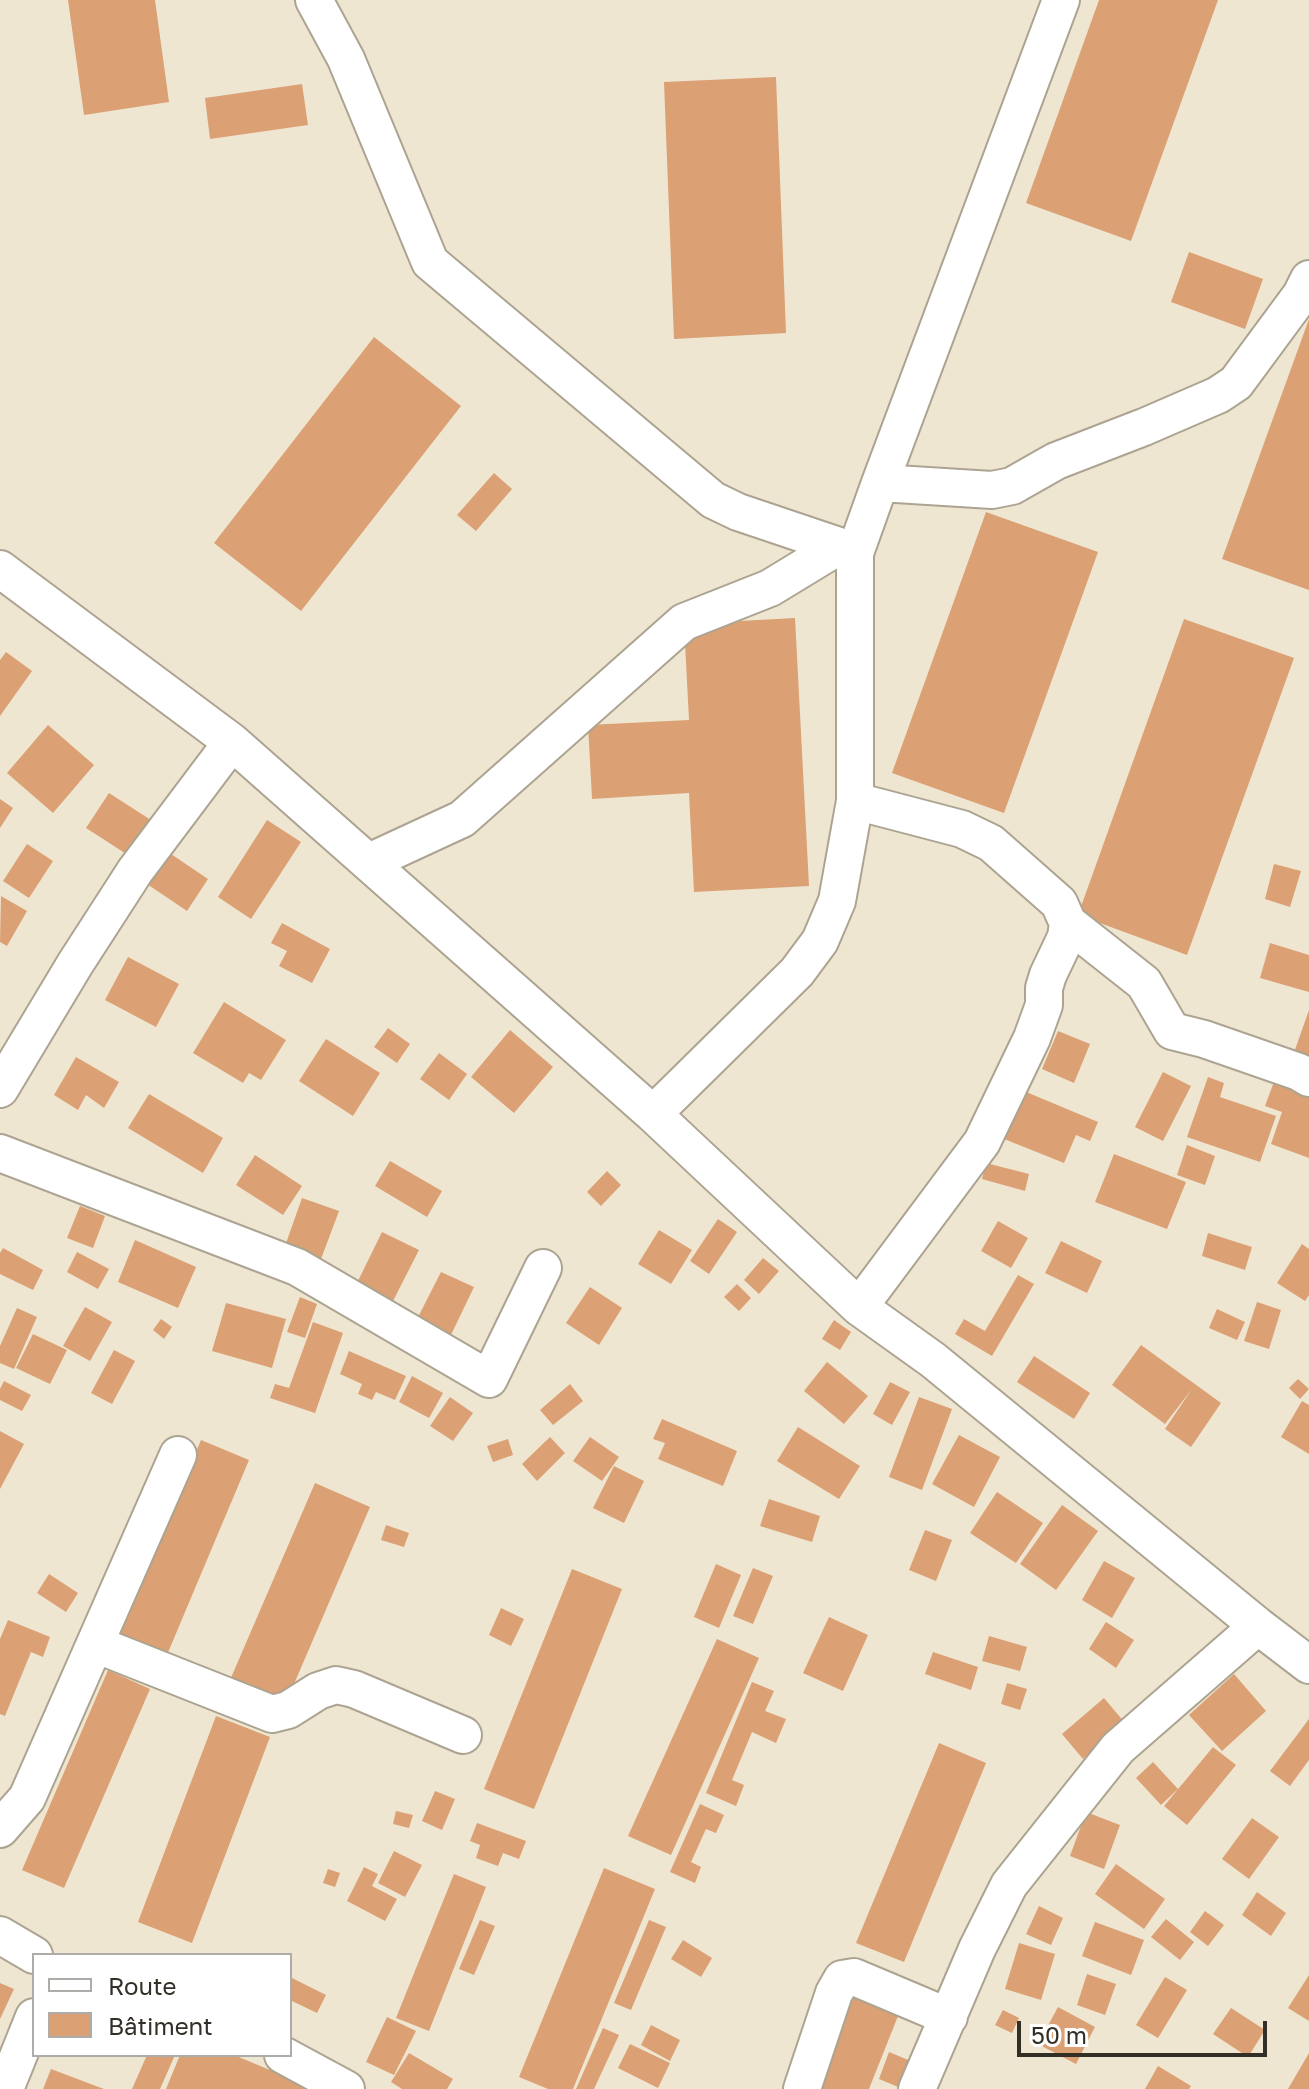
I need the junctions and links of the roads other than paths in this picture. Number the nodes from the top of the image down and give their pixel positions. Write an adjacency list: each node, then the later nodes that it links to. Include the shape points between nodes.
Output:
1 (314, 0): 5 (street, via 346,59 430,262 713,500)
2 (1061, 0): 4 (street)
3 (1309, 279): 4 (street, via 1236,383 1218,395 1056,461 1012,486 992,490)
4 (880, 483): 5 (street)
5 (847, 549): 8 (street); 9 (street, via 770,588 684,622 462,819)
6 (0, 569): 7 (street)
7 (232, 742): 9 (street); 12 (street, via 135,871)
8 (855, 801): 10 (street, via 962,829 991,843 1059,903); 13 (street, via 837,901 820,941 797,972)
9 (369, 862): 13 (street)
10 (1068, 923): 11 (street, via 1144,983 1172,1031); 16 (street, via 1032,1038 982,1142)
11 (1309, 1078)
12 (0, 1089)
13 (653, 1114): 16 (street)
14 (0, 1153): 15 (street, via 297,1267 489,1379)
15 (543, 1268)
16 (859, 1307): 18 (street, via 933,1360)
17 (178, 1455): 19 (street)
18 (1258, 1626): 20 (street); 25 (street, via 1118,1748 1009,1885)
19 (95, 1644): 21 (street, via 272,1714 336,1685); 22 (street, via 27,1798)
20 (1309, 1665)
21 (463, 1735)
22 (0, 1829)
23 (0, 1935): 24 (street)
24 (32, 1954)
25 (949, 2017): 30 (street, via 854,1977 842,1979); 31 (street)
26 (32, 2022): 28 (street)
27 (287, 2057): 29 (street)
28 (5, 2089)
29 (346, 2089)
30 (802, 2089)
31 (917, 2089)

